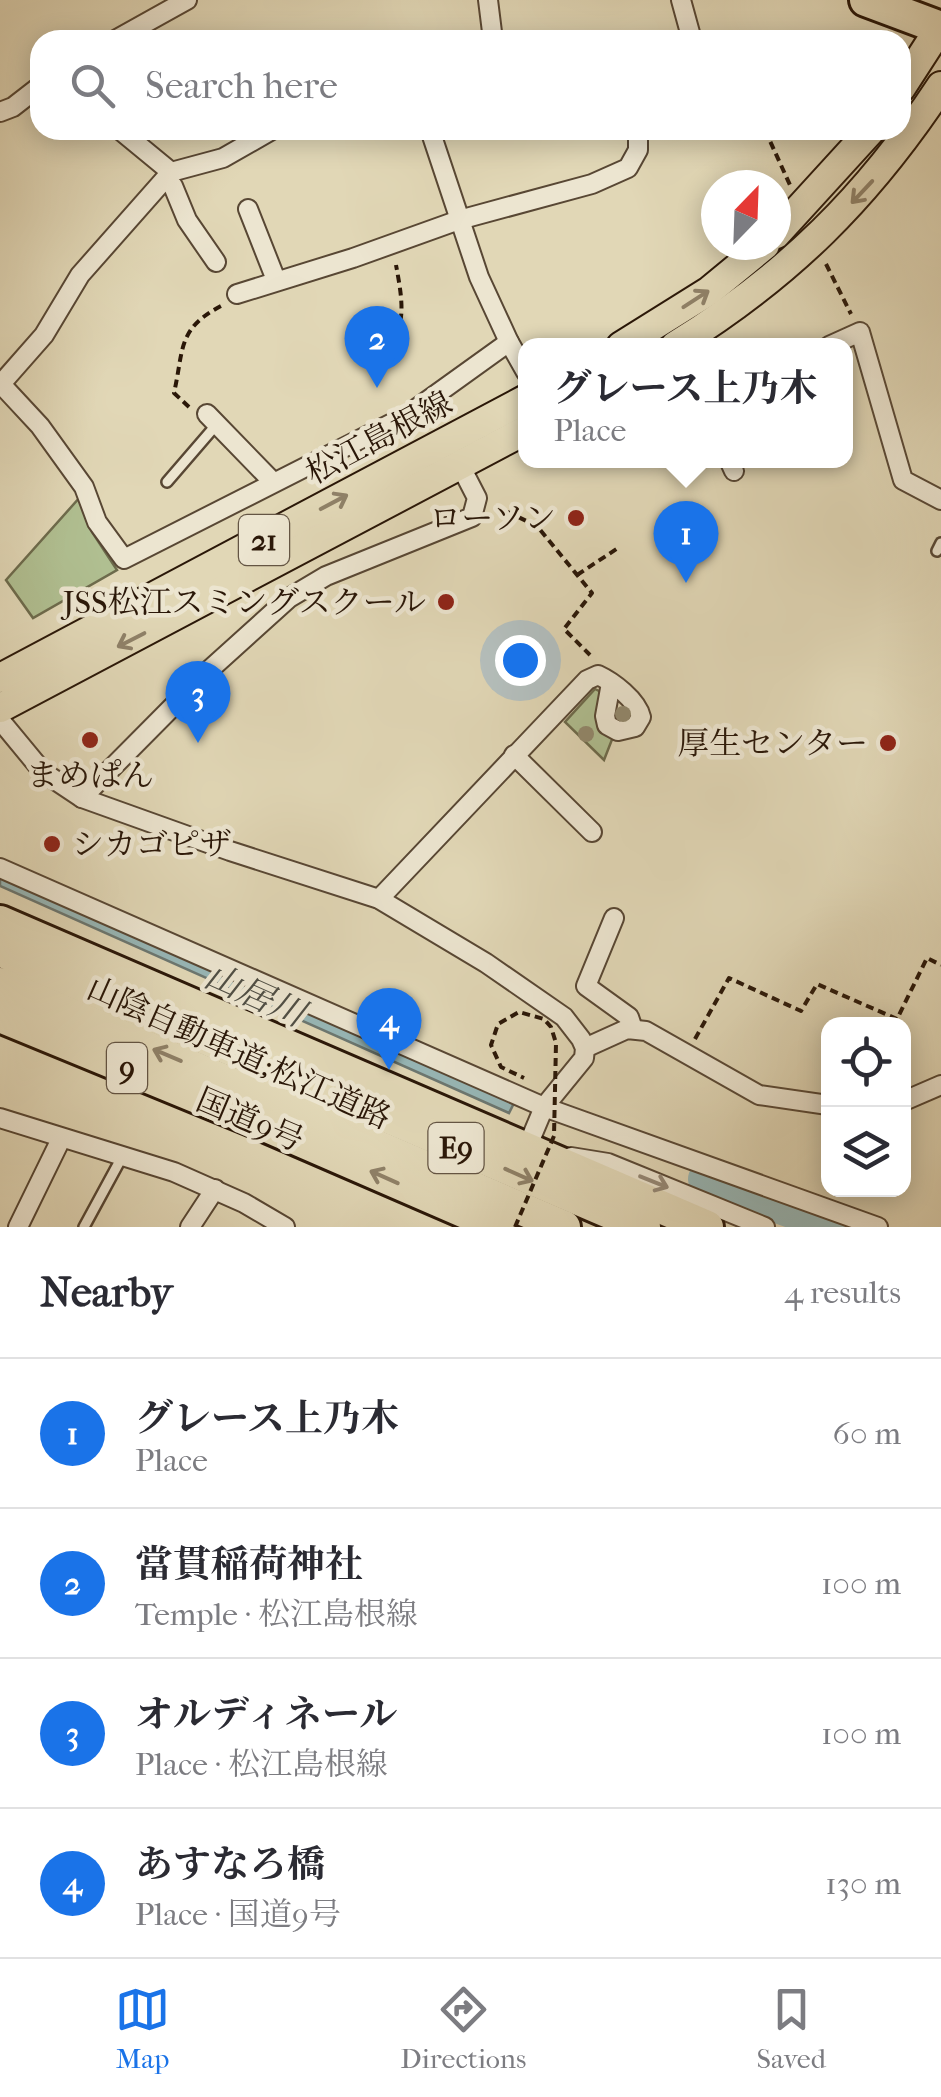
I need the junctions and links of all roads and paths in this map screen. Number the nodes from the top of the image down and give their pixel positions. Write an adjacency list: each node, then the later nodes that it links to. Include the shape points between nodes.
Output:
1 (187, 0): 6 (street)
2 (488, 0): 7 (street)
3 (681, 0): 8 (street)
4 (866, 0): 5 (highway)
5 (941, 28): 9 (main road)
6 (135, 30)
7 (491, 30)
8 (689, 30)
9 (911, 73)
10 (941, 86): 13 (main road, one-way to 13)
11 (30, 94): 12 (street)
12 (0, 112)
13 (911, 127)
14 (130, 140): 21 (street)
15 (254, 140): 21 (street)
16 (433, 140): 25 (street)
17 (638, 140): 25 (street, via 628,168)
18 (770, 140): 22 (path)
19 (862, 140): 24 (main road)
20 (902, 140): 26 (main road, one-way to 26, via 867,188)
21 (168, 176): 29 (street); 39 (street, via 80,275 44,335)
22 (793, 192)
23 (248, 209): 30 (street)
24 (791, 218)
25 (458, 220): 27 (street); 36 (street)
26 (814, 240): 32 (path); 34 (main road)
27 (392, 245): 30 (street); 38 (path, via 402,323)
28 (746, 260): 33 (main road, one-way to 28)
29 (216, 262)
30 (276, 280): 31 (street)
31 (238, 294): 41 (path, via 192,324 174,393 203,419)
32 (858, 327): 35 (street); 47 (street, via 902,480)
33 (635, 338)
34 (688, 338)
35 (841, 338)
36 (509, 342): 37 (street); 45 (street, via 406,416)
37 (518, 358)
38 (380, 369)
39 (1, 385): 45 (street, via 84,487 97,522 124,560)
40 (518, 403): 50 (main road, 松江島根線 / 21, one-way to 40)
41 (212, 419): 44 (lane); 45 (street)
42 (518, 434): 43 (main road, 松江島根線 / 21)
43 (460, 465): 46 (street); 52 (main road, 松江島根線 / 21, one-way to 52)
44 (167, 482)
45 (273, 482)
46 (478, 498): 49 (path, via 537,526); 55 (street, via 472,517 326,576 289,598)
47 (941, 500)
48 (618, 548): 49 (path)
49 (577, 575): 51 (path, via 592,593 564,629)
50 (0, 678)
51 (604, 679): 54 (street, via 588,680)
52 (0, 708)
53 (0, 720): 55 (street, via 42,772)
54 (514, 755): 56 (street); 58 (street)
55 (82, 798): 58 (street)
56 (592, 832)
57 (0, 868): 73 (street)
58 (379, 899): 67 (street, via 564,1017)
59 (614, 918): 65 (street, via 586,986 629,1017)
60 (0, 922): 76 (highway)
61 (0, 950): 69 (highway, 山陰自動車道;松江道路 / E9)
62 (941, 964): 66 (path, via 926,958 897,1018 818,984 801,1010 729,978 697,1038)
63 (0, 984): 69 (highway, 山陰自動車道;松江道路 / E9, one-way to 63)
64 (0, 1016): 79 (highway, 国道9号 / 9, one-way to 64)
65 (633, 1029): 66 (street); 67 (street)
66 (674, 1045): 72 (street, via 759,1096)
67 (585, 1048): 73 (street, via 580,1066)
68 (524, 1078): 84 (path, bridge, via 500,1067 491,1046 498,1024 519,1012 544,1019 555,1037 554,1136)
69 (263, 1080): 85 (highway, 山陰自動車道;松江道路 / E9); 86 (highway, 山陰自動車道;松江道路 / E9, one-way to 86)
70 (941, 1085): 71 (street)
71 (911, 1098)
72 (821, 1104)
73 (544, 1108): 76 (street); 89 (street)
74 (0, 1118): 75 (street)
75 (61, 1139): 77 (street); 80 (street)
76 (526, 1150): 87 (highway); 88 (street, one-way to 88, via 608,1163)
77 (122, 1157): 78 (street); 81 (lane)
78 (215, 1189): 82 (street); 83 (street)
79 (481, 1223)
80 (18, 1227)
81 (84, 1227)
82 (190, 1227)
83 (284, 1227)
84 (515, 1227)
85 (564, 1227)
86 (644, 1227)
87 (707, 1227)
88 (765, 1227)
89 (878, 1227)

